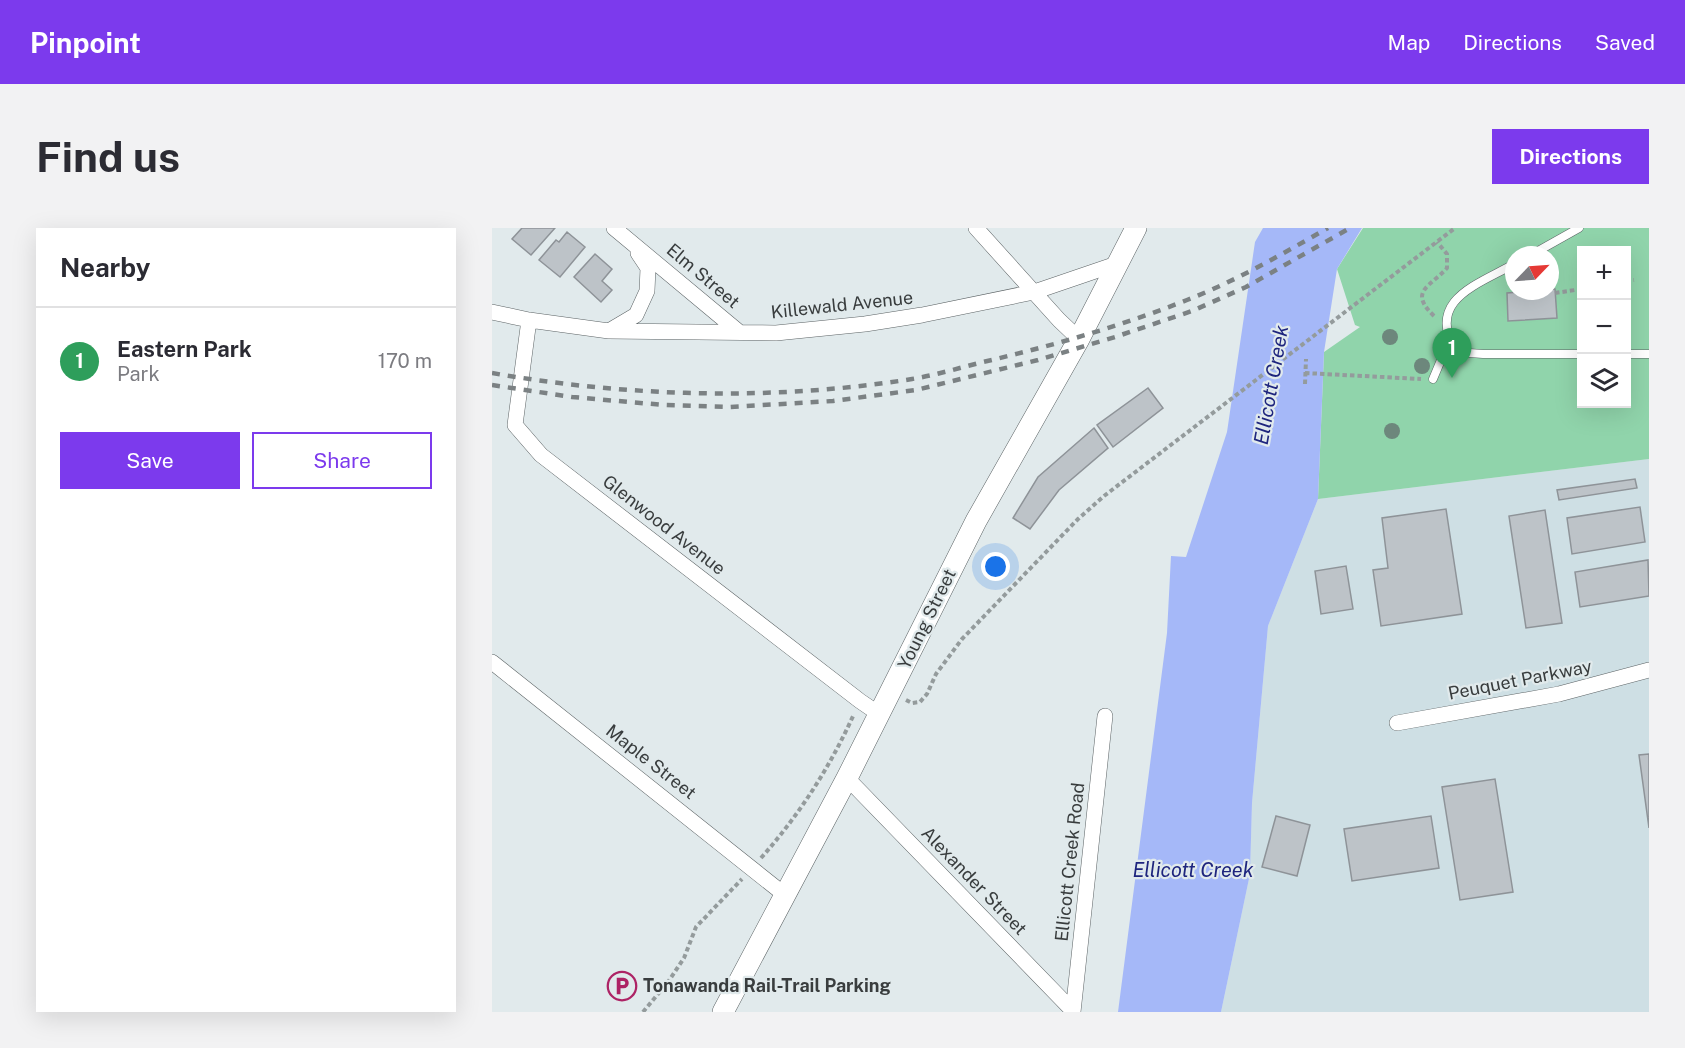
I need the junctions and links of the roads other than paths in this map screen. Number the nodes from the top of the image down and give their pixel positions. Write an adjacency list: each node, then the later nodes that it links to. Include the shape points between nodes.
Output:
1 (614, 228): 5 (street, Elm Street)
2 (976, 228): 9 (street)
3 (1136, 228): 7 (street, Young Street)
4 (1579, 228): 6 (lane)
5 (630, 242): 12 (street, via 648,268 647,291 636,315); 13 (street, Elm Street)
6 (1547, 246)
7 (1119, 263): 9 (street, Killewald Avenue); 14 (street, Young Street)
8 (1505, 269): 15 (lane, via 1458,296 1446,314)
9 (1034, 292): 13 (street, Killewald Avenue, via 865,324 776,333); 14 (street)
10 (492, 312): 11 (street, Killewald Avenue)
11 (529, 320): 12 (street, Killewald Avenue); 22 (street, Glenwood Avenue, via 515,425 541,455)
12 (609, 331): 13 (street, Killewald Avenue)
13 (739, 332)
14 (1079, 339): 22 (street, Young Street, via 976,521)
15 (1449, 340): 16 (lane, via 1456,352); 19 (lane)
16 (1577, 354)
17 (1631, 354): 18 (lane)
18 (1649, 354)
19 (1433, 379)
20 (492, 662): 26 (street, Maple Street)
21 (1649, 670): 24 (street, Peuquet Parkway, via 1560,694)
22 (879, 714): 25 (street, Young Street)
23 (1105, 716): 27 (street, Ellicott Creek Road)
24 (1397, 723)
25 (847, 778): 26 (street, Young Street); 27 (street, Alexander Street)
26 (785, 895): 28 (street, Young Street)
27 (1073, 1011)
28 (723, 1012)

